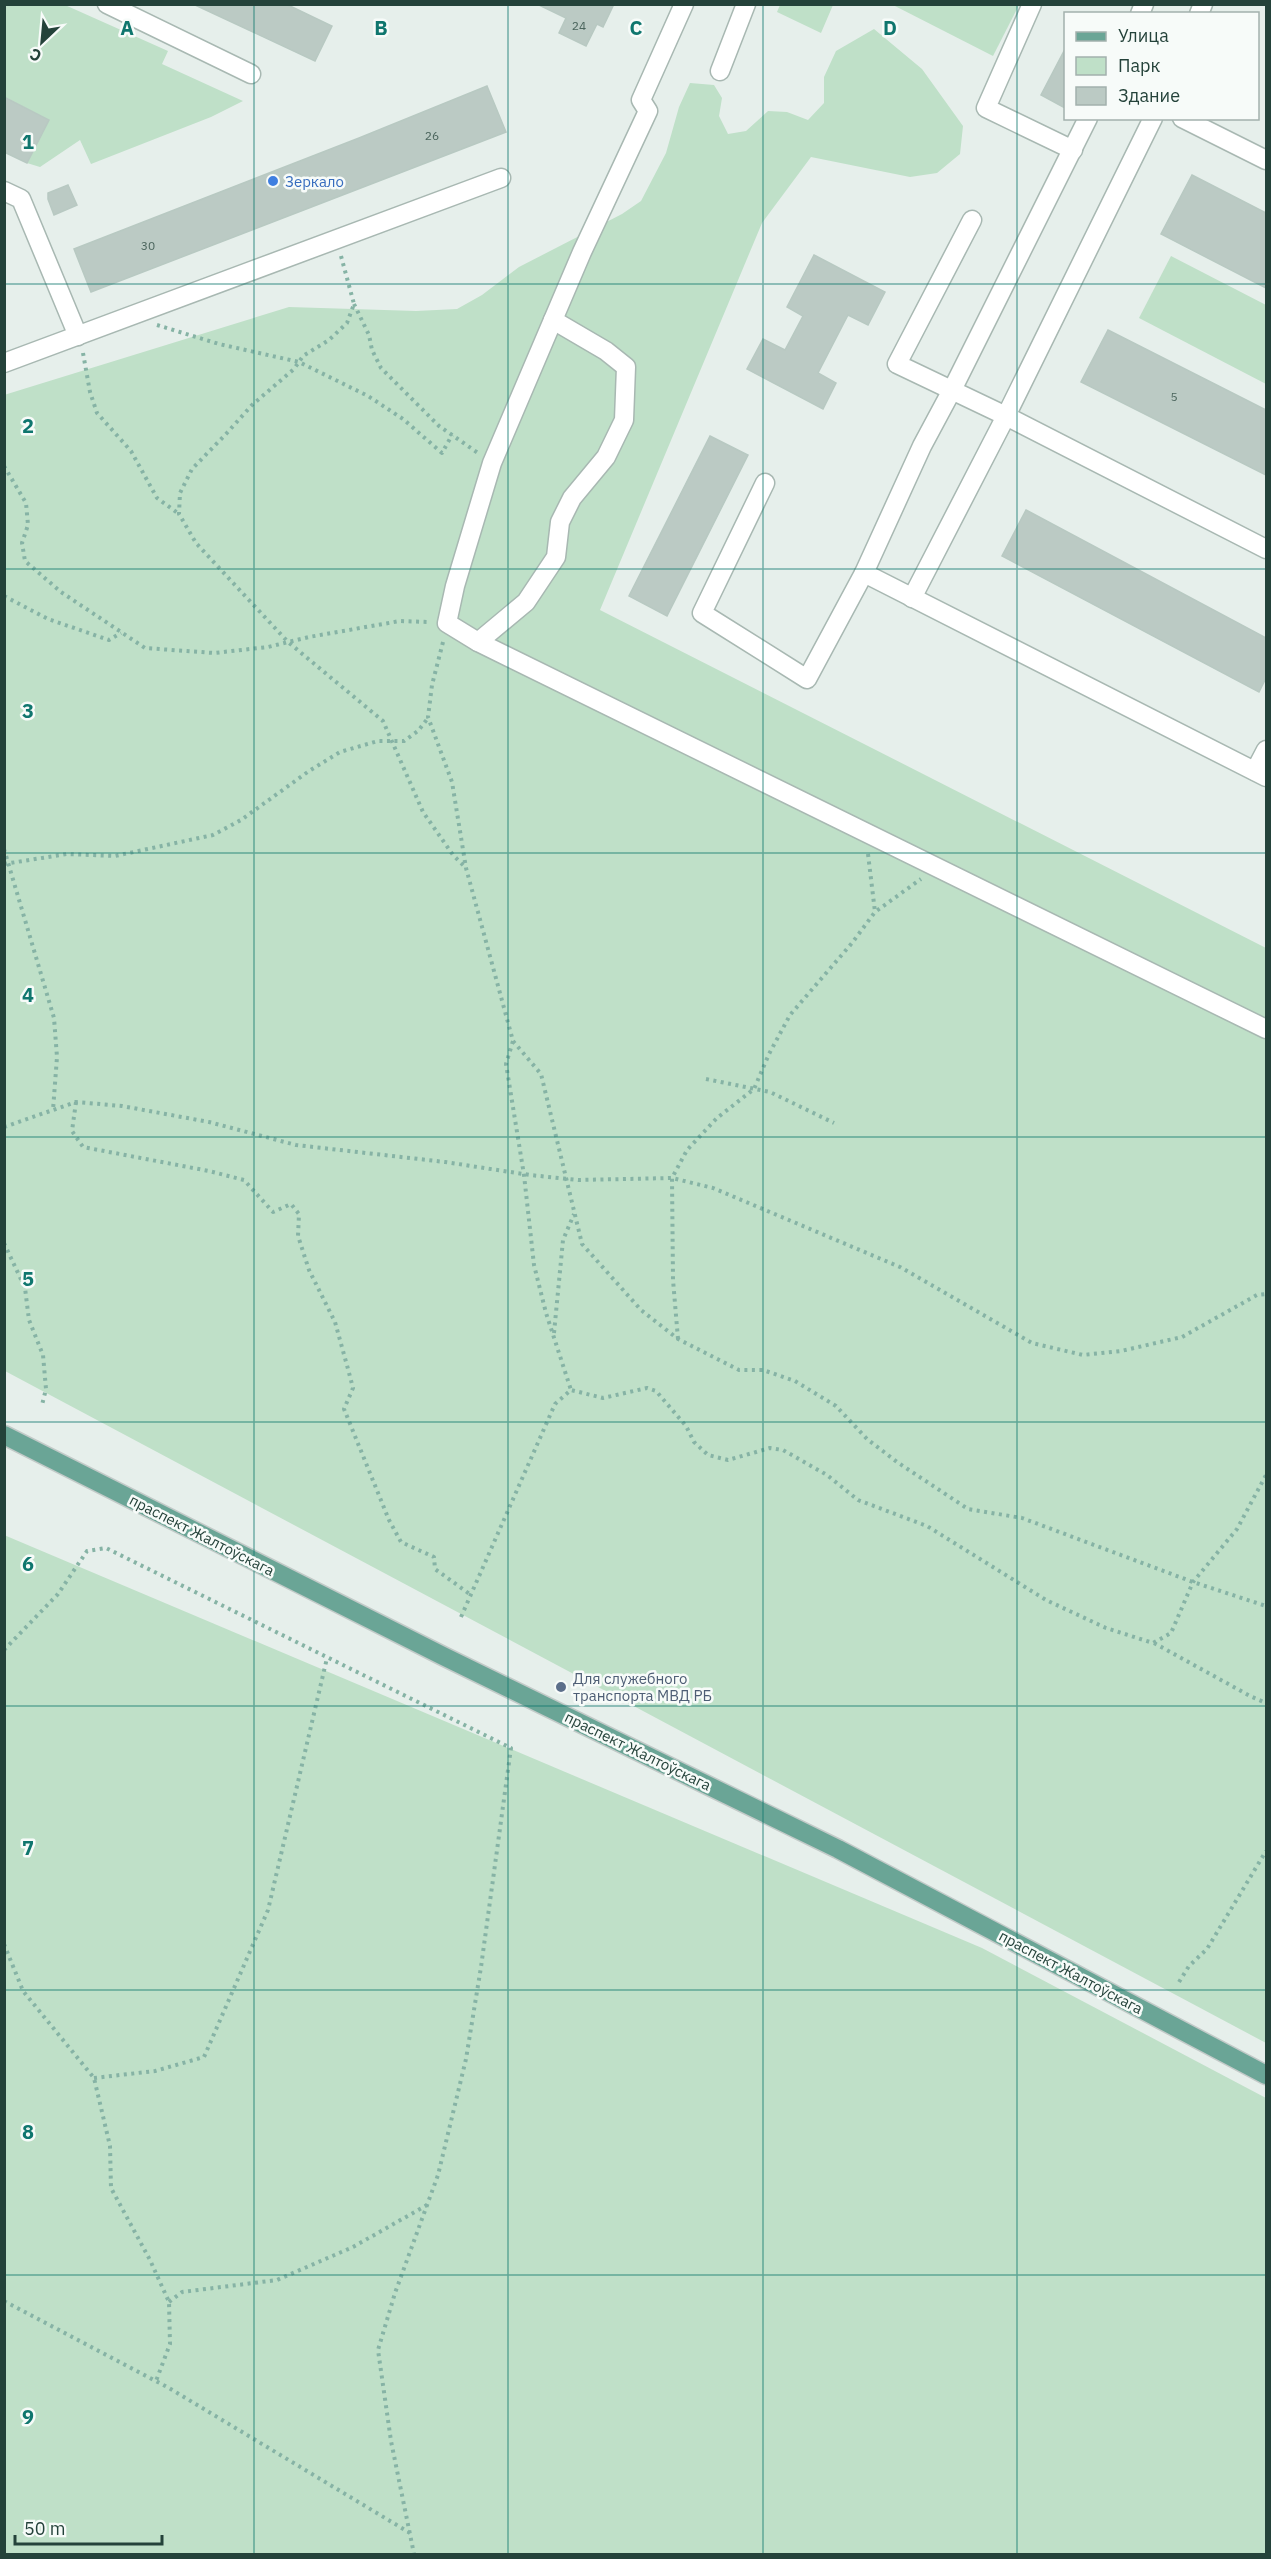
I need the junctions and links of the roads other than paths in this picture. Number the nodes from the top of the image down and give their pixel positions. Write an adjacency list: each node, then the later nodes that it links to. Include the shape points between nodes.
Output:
1 (107, 4): 6 (street)
2 (684, 4): 15 (street, via 641,100 648,111)
3 (747, 4): 5 (street)
4 (1032, 4): 10 (street, via 986,108)
5 (720, 71)
6 (251, 74)
7 (1087, 120): 10 (street)
8 (1152, 120): 19 (street)
9 (1186, 120): 11 (street)
10 (1073, 150): 18 (street)
11 (1266, 160)
12 (501, 178): 16 (street)
13 (4, 191): 16 (street, via 21,199)
14 (972, 220): 18 (street, via 897,364)
15 (553, 320): 24 (street, via 492,463 455,586 447,622); 24 (street, via 627,368 624,420 606,457 572,498 560,522 556,557 526,602)
16 (78, 336): 17 (street)
17 (4, 363)
18 (952, 390): 19 (street); 22 (street, via 921,446)
19 (1006, 416): 21 (street); 23 (street)
20 (765, 483): 22 (street, via 702,614 807,679)
21 (1266, 549)
22 (864, 573): 23 (street)
23 (912, 598): 26 (street)
24 (478, 642): 27 (street)
25 (1266, 750): 26 (street)
26 (1261, 774)
27 (1266, 1029)
28 (4, 1435): 29 (main road, праспект Жалтоўскага, via 838,1849)
29 (1266, 2075)

